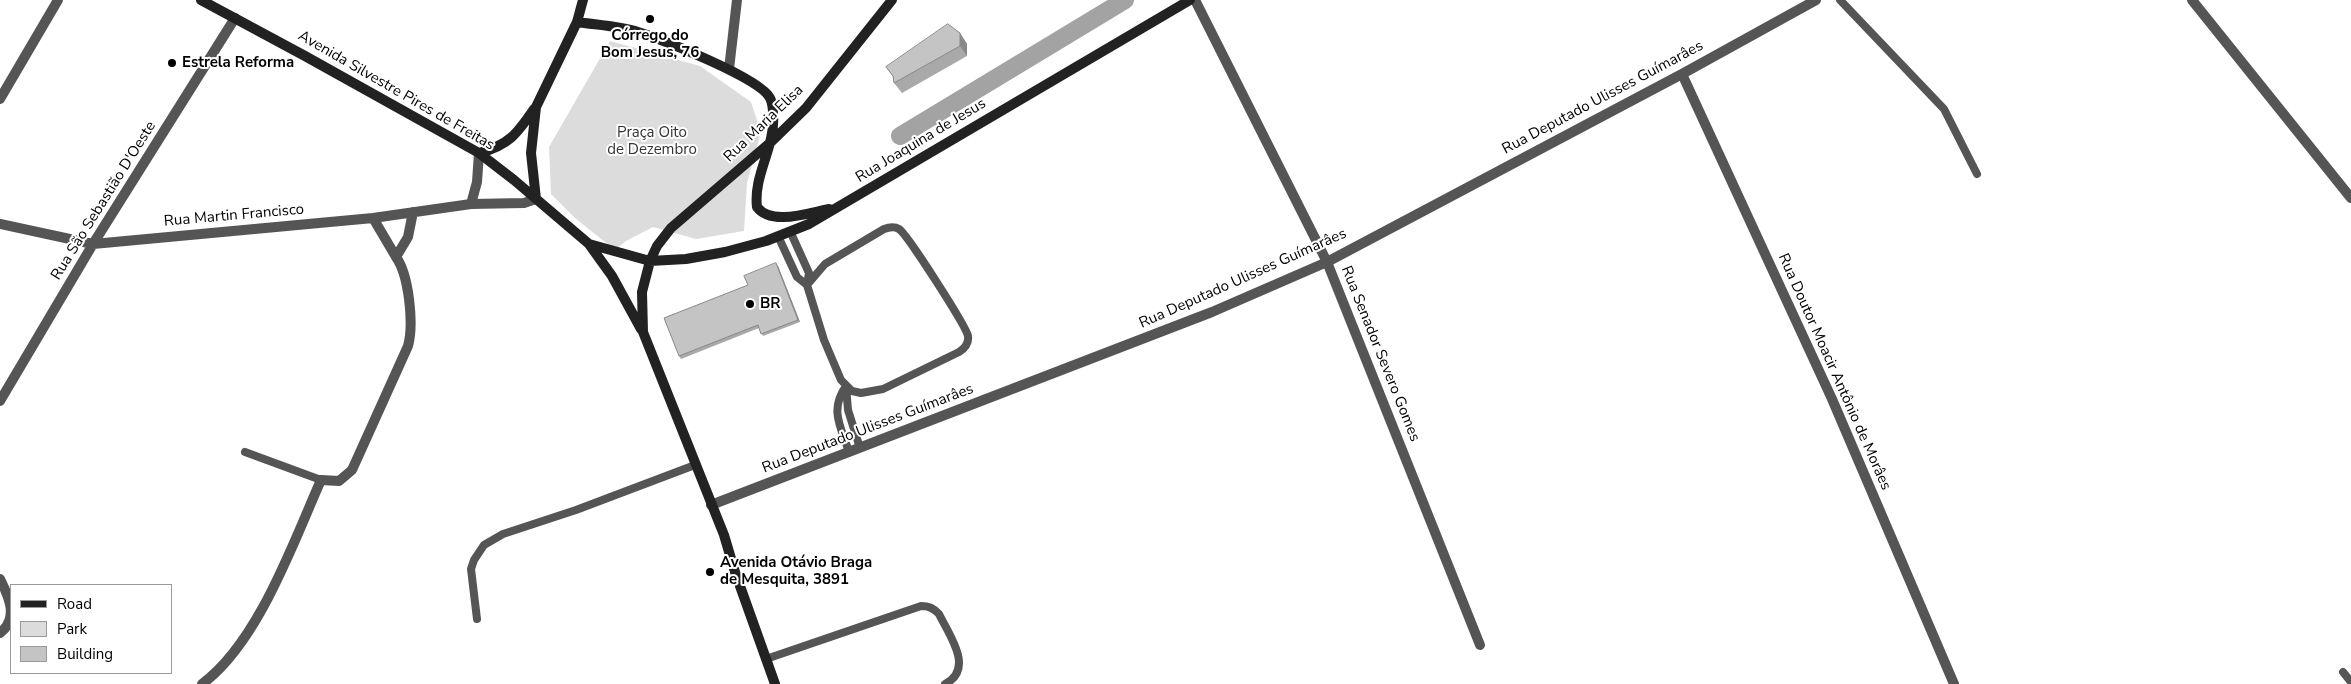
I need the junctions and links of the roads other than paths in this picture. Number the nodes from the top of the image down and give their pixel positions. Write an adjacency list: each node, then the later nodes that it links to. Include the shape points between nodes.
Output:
1 (58, 0): 15 (street)
2 (200, 0): 11 (main road, Avenida Silvestre Pires de Freitas)
3 (583, 0): 12 (main road)
4 (737, 0): 13 (street)
5 (892, 0): 17 (main road, Rua Maria Elisa, via 806,108)
6 (1190, 0): 23 (main road, Rua Joaquina de Jesus)
7 (1196, 0): 33 (street, Rua Senador Severo Gomes)
8 (1816, 0): 14 (street, Rua Deputado Ulisses Guímarâes)
9 (1840, 0): 19 (lane, via 1944,109)
10 (2192, 0): 20 (street)
11 (235, 18): 18 (main road, Avenida Silvestre Pires de Freitas); 29 (street, Rua São Sebastião D'Oeste)
12 (577, 22): 13 (main road, via 637,32); 16 (main road)
13 (729, 69): 17 (main road, via 747,78 770,98 774,126)
14 (1682, 74): 33 (street, Rua Deputado Ulisses Guímarâes); 55 (street, Rua Doutor Moacir Antônio de Morâes, via 1832,399)
15 (0, 99)
16 (536, 106): 18 (main road, via 504,145); 21 (main road, via 531,153)
17 (771, 142): 23 (main road, via 755,196 756,207 761,213 778,217); 32 (main road, Rua Maria Elisa, via 672,228)
18 (479, 153): 21 (main road, Avenida Silvestre Pires de Freitas); 22 (street, via 477,182)
19 (1977, 174)
20 (2351, 198)
21 (536, 199): 22 (street, Rua Martin Francisco, via 524,203); 30 (main road, Avenida Silvestre Pires de Freitas)
22 (471, 204): 24 (street, Rua Martin Francisco)
23 (838, 208): 27 (main road, Rua Joaquina de Jesus)
24 (413, 212): 25 (street, Rua Martin Francisco); 31 (street, via 408,237)
25 (373, 218): 29 (street, Rua Martin Francisco); 31 (street)
26 (0, 224): 29 (street, Rua Martin Francisco)
27 (790, 231): 28 (main road, Rua Joaquina de Jesus); 34 (lane, via 809,273)
28 (778, 236): 32 (main road, Rua Joaquina de Jesus, via 726,252); 34 (lane, via 797,277)
29 (93, 244): 37 (street, Rua São Sebastião D'Oeste)
30 (589, 244): 32 (main road, Avenida Silvestre Pires de Freitas); 35 (main road, Avenida Silvestre Pires de Freitas, via 612,276)
31 (396, 256): 41 (street, via 406,276 412,334 352,470 339,481)
32 (650, 261): 35 (main road, Rua Maria Elisa, via 642,292)
33 (1327, 262): 38 (street, Rua Deputado Ulisses Guímarâes, via 1212,312); 48 (street, Rua Senador Severo Gomes)
34 (807, 285): 36 (lane, via 824,340); 36 (lane, via 825,264 884,229 898,228 917,252 968,334 965,348 960,352 883,389 861,393)
35 (643, 332): 40 (main road)
36 (846, 386): 38 (lane); 38 (lane, via 836,408)
37 (0, 401)
38 (854, 450): 42 (street, Rua Deputado Ulisses Guímarâes)
39 (245, 452): 41 (lane)
40 (695, 465): 42 (main road); 45 (lane, via 503,534 484,545 471,569)
41 (322, 480): 52 (street, via 259,618)
42 (711, 505): 49 (main road)
43 (0, 579): 44 (street)
44 (10, 605)
45 (477, 620)
46 (10, 621): 47 (street)
47 (0, 633)
48 (1480, 645)
49 (766, 659): 53 (main road); 54 (lane, via 927,606 939,614 960,659 958,674)
50 (2343, 672): 51 (lane)
51 (2351, 682)
52 (202, 684)
53 (775, 684)
54 (945, 684)
55 (1954, 684)

